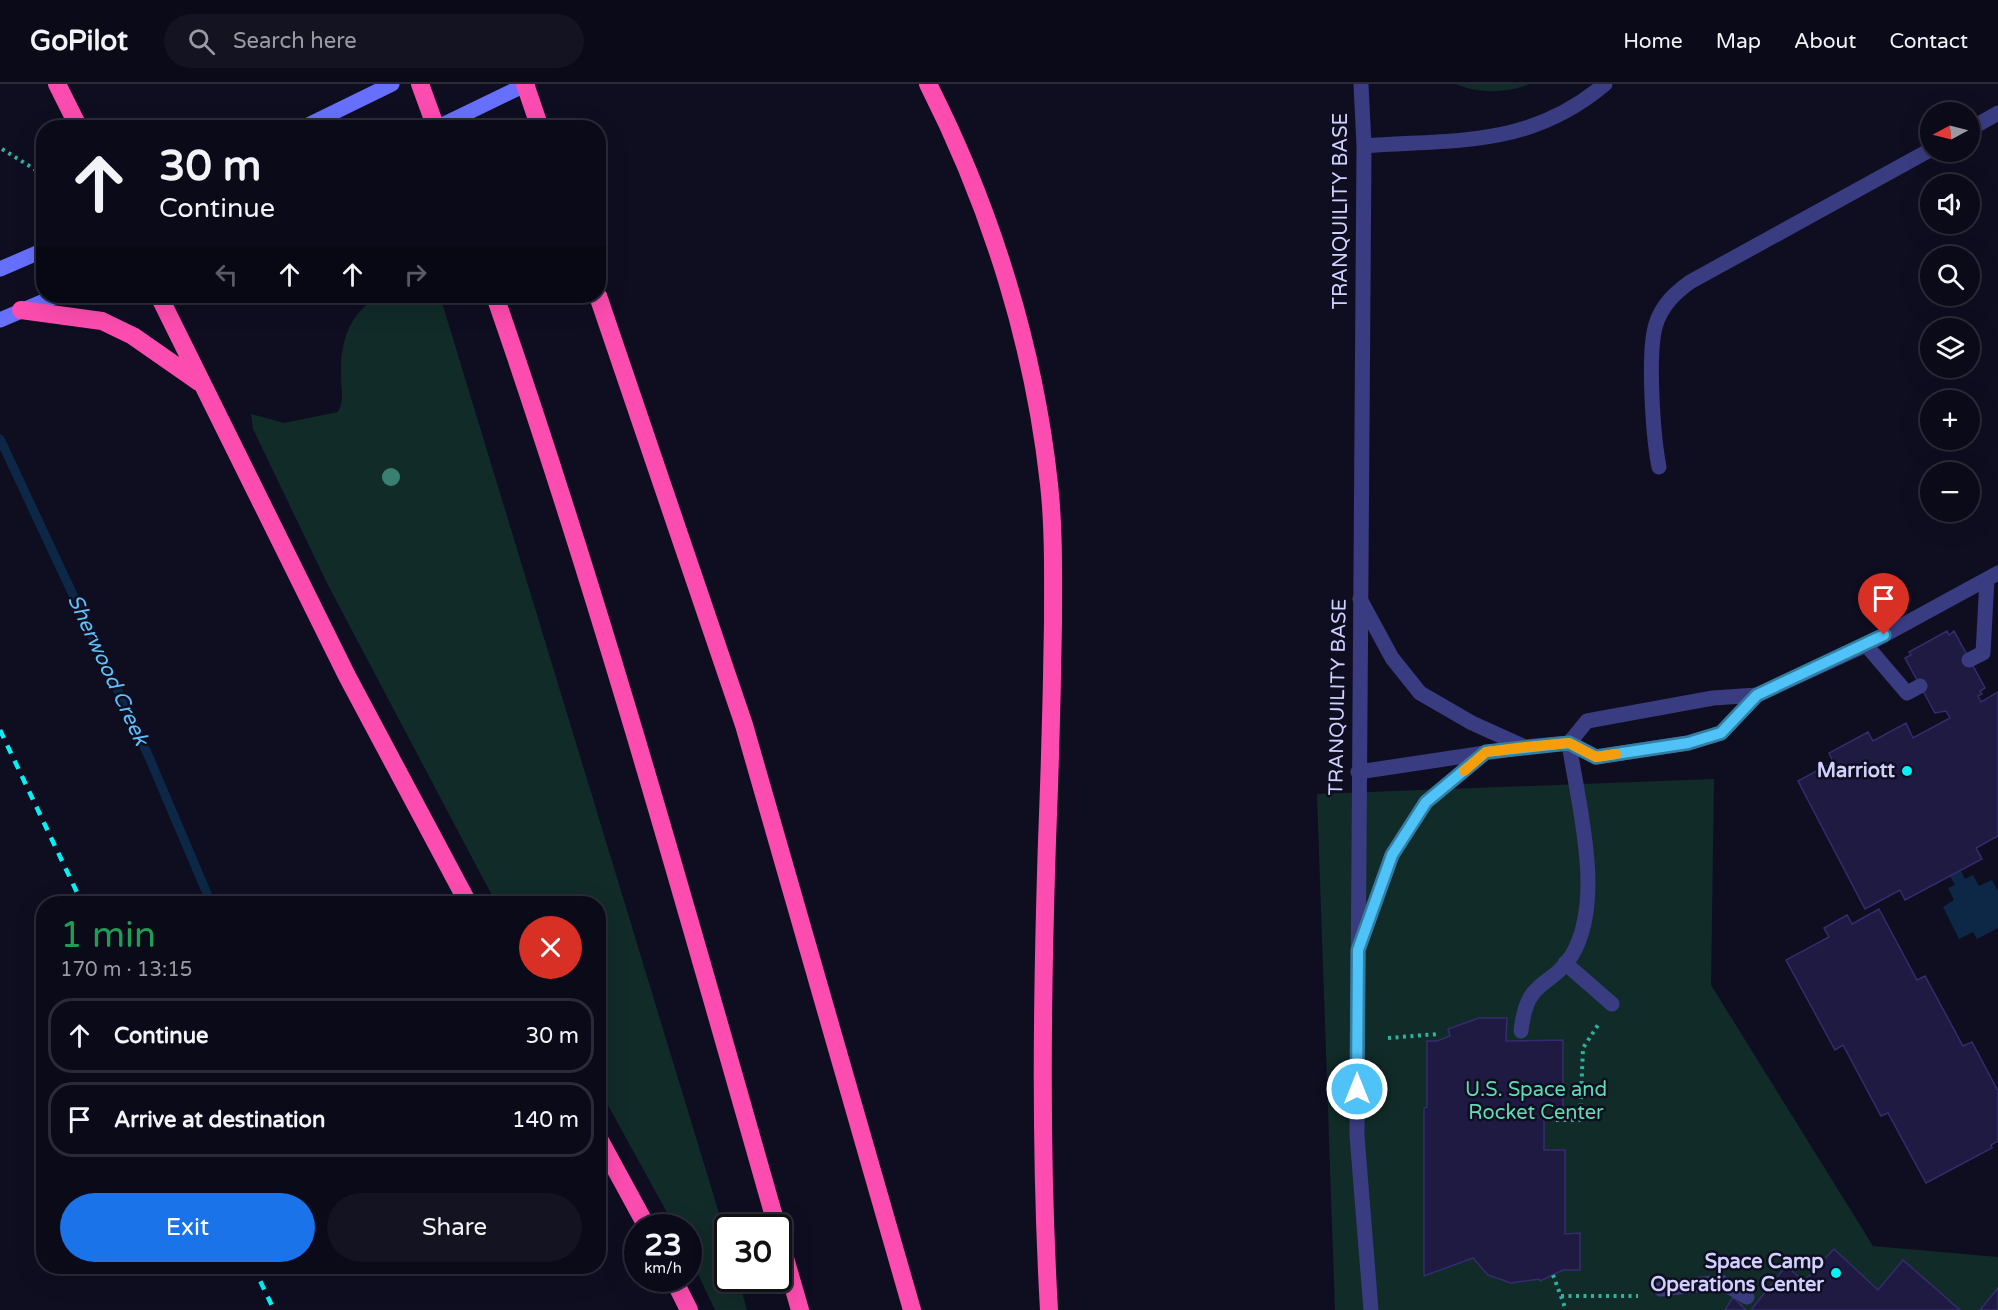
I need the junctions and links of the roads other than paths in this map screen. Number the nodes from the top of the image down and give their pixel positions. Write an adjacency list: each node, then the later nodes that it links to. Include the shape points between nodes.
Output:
1 (57, 84): 11 (highway)
2 (392, 84): 12 (main road)
3 (420, 84): 13 (highway)
4 (526, 84): 14 (main road); 15 (highway)
5 (928, 84): 10 (highway)
6 (940, 84): 10 (highway)
7 (1361, 84): 17 (street, TRANQUILITY BASE)
8 (1605, 84): 17 (street, via 1550,121 1494,138)
9 (1998, 113): 16 (street)
10 (944, 115): 54 (highway, via 1007,282 1027,351 1049,486 1052,701 1041,1066)
11 (75, 120)
12 (317, 120)
13 (433, 120)
14 (452, 120)
15 (537, 120)
16 (1980, 123)
17 (1364, 146): 30 (street, TRANQUILITY BASE)
18 (1920, 156): 28 (street, via 1690,282 1665,305 1652,344)
19 (36, 253): 20 (main road)
20 (0, 269)
21 (38, 303): 25 (main road)
22 (162, 303): 27 (highway)
23 (497, 303): 46 (highway, via 600,619)
24 (600, 303): 53 (highway, via 744,724)
25 (21, 310): 26 (main road); 27 (highway, via 102,321 140,341)
26 (0, 320)
27 (202, 384): 39 (highway, via 341,665)
28 (1659, 467)
29 (1993, 576): 31 (street); 32 (street, via 1983,653)
30 (1360, 600): 36 (street, via 1392,658 1420,693); 38 (street, TRANQUILITY BASE)
31 (1866, 645): 33 (street, via 1907,693); 34 (street)
32 (1970, 660)
33 (1920, 686)
34 (1757, 695): 35 (street, via 1713,698 1587,721); 35 (street, via 1721,733 1688,743 1596,757)
35 (1569, 743): 36 (street); 41 (street, via 1589,895 1579,938)
36 (1525, 747): 37 (street)
37 (1486, 752): 38 (street); 40 (street, via 1420,811 1392,855)
38 (1358, 772): 40 (street, TRANQUILITY BASE)
39 (464, 896)
40 (1358, 950): 55 (street, TRANQUILITY BASE, via 1357,1136)
41 (1565, 963): 42 (street); 43 (street, via 1533,991)
42 (1611, 1003)
43 (1521, 1032)
44 (606, 1152): 45 (highway)
45 (640, 1214)
46 (773, 1214)
47 (792, 1282): 52 (highway)
48 (680, 1292): 51 (highway)
49 (1655, 1293): 50 (street, via 1721,1282)
50 (1747, 1297)
51 (689, 1310)
52 (800, 1310)
53 (912, 1310)
54 (1048, 1310)
55 (1371, 1310)

